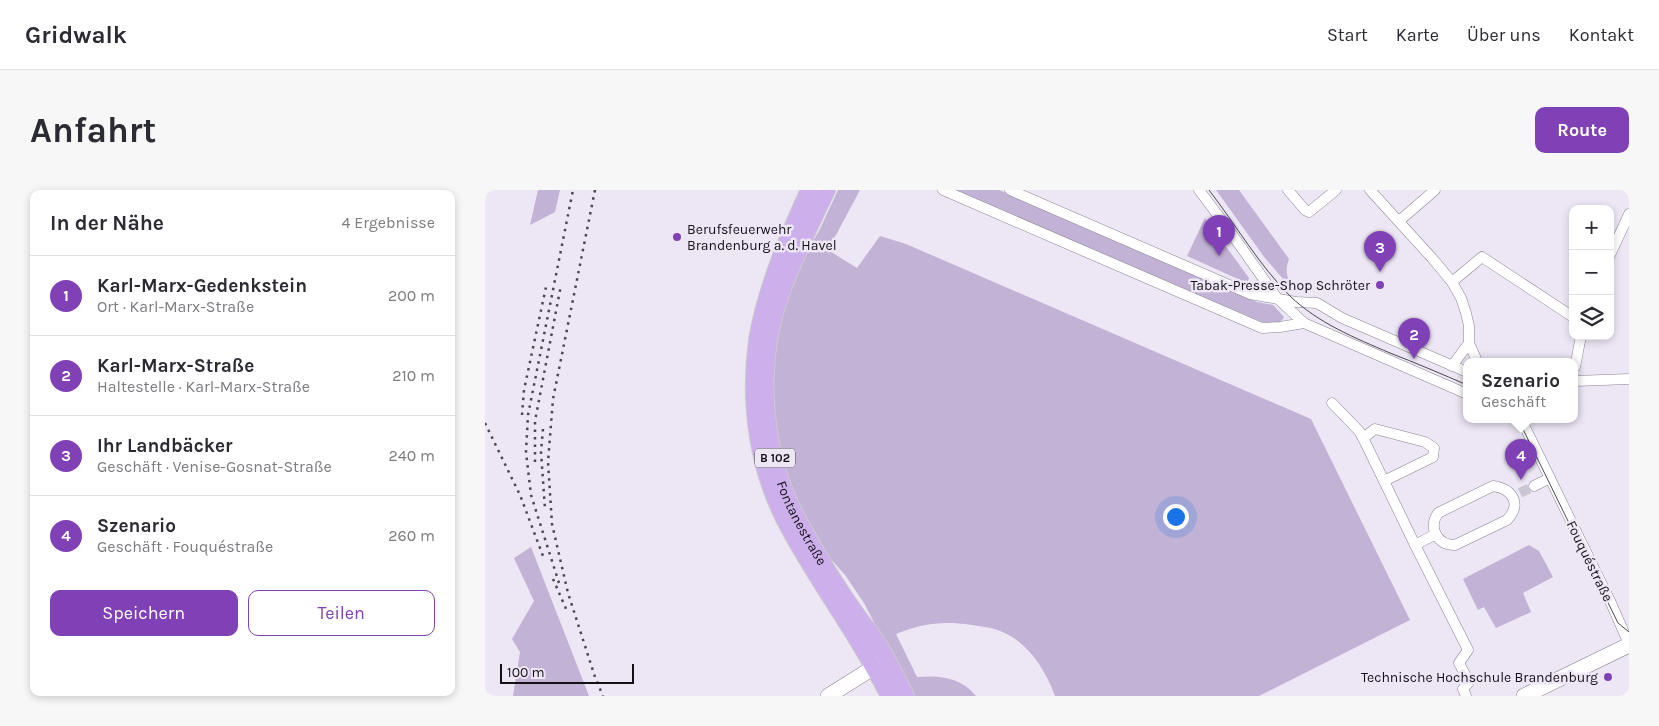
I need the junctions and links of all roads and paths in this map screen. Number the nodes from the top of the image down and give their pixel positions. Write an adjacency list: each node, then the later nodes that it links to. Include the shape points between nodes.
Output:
1 (809, 190): 35 (main road, Fontanestraße / B 102, via 761,320 754,373 756,425 767,477 783,517)
2 (827, 190): 35 (main road, Fontanestraße / B 102, via 789,274 774,319 767,372 767,418 779,475 800,524 873,636)
3 (943, 190): 16 (street, via 1262,328)
4 (1009, 190): 14 (street, via 1250,294)
5 (1199, 190): 14 (street)
6 (1288, 190): 7 (street, via 1309,212)
7 (1336, 190)
8 (1370, 190): 11 (street)
9 (1435, 190): 11 (street)
10 (1629, 214): 12 (street)
11 (1399, 221): 13 (street)
12 (1612, 250)
13 (1452, 282): 15 (street, via 1482,257); 18 (street, via 1466,313)
14 (1277, 298): 16 (street); 21 (street, via 1317,303 1342,318)
15 (1569, 314)
16 (1304, 323): 25 (street)
17 (1580, 340): 20 (street)
18 (1469, 343): 19 (street); 21 (street)
19 (1476, 358)
20 (1577, 358)
21 (1452, 366): 22 (street)
22 (1463, 370)
23 (1629, 379): 24 (street)
24 (1578, 381)
25 (1463, 392)
26 (1332, 403): 28 (street)
27 (1523, 423): 29 (street, Fouquéstraße)
28 (1363, 438): 30 (street); 30 (street, via 1375,428 1425,442 1434,448 1433,457)
29 (1550, 478): 31 (street); 34 (street, Fouquéstraße)
30 (1384, 481): 33 (street)
31 (1534, 486)
32 (1436, 534): 32 (street, via 1433,528 1438,513 1493,486 1517,495 1513,514 1507,520 1455,545 1442,542); 33 (street)
33 (1415, 545): 39 (street, via 1467,650 1459,662 1469,682 1463,690)
34 (1629, 644): 40 (street)
35 (880, 663): 36 (street); 37 (main road, Fontanestraße); 38 (main road, Fontanestraße / B 102)
36 (828, 696)
37 (889, 696)
38 (906, 696)
39 (1466, 696)
40 (1524, 696)

